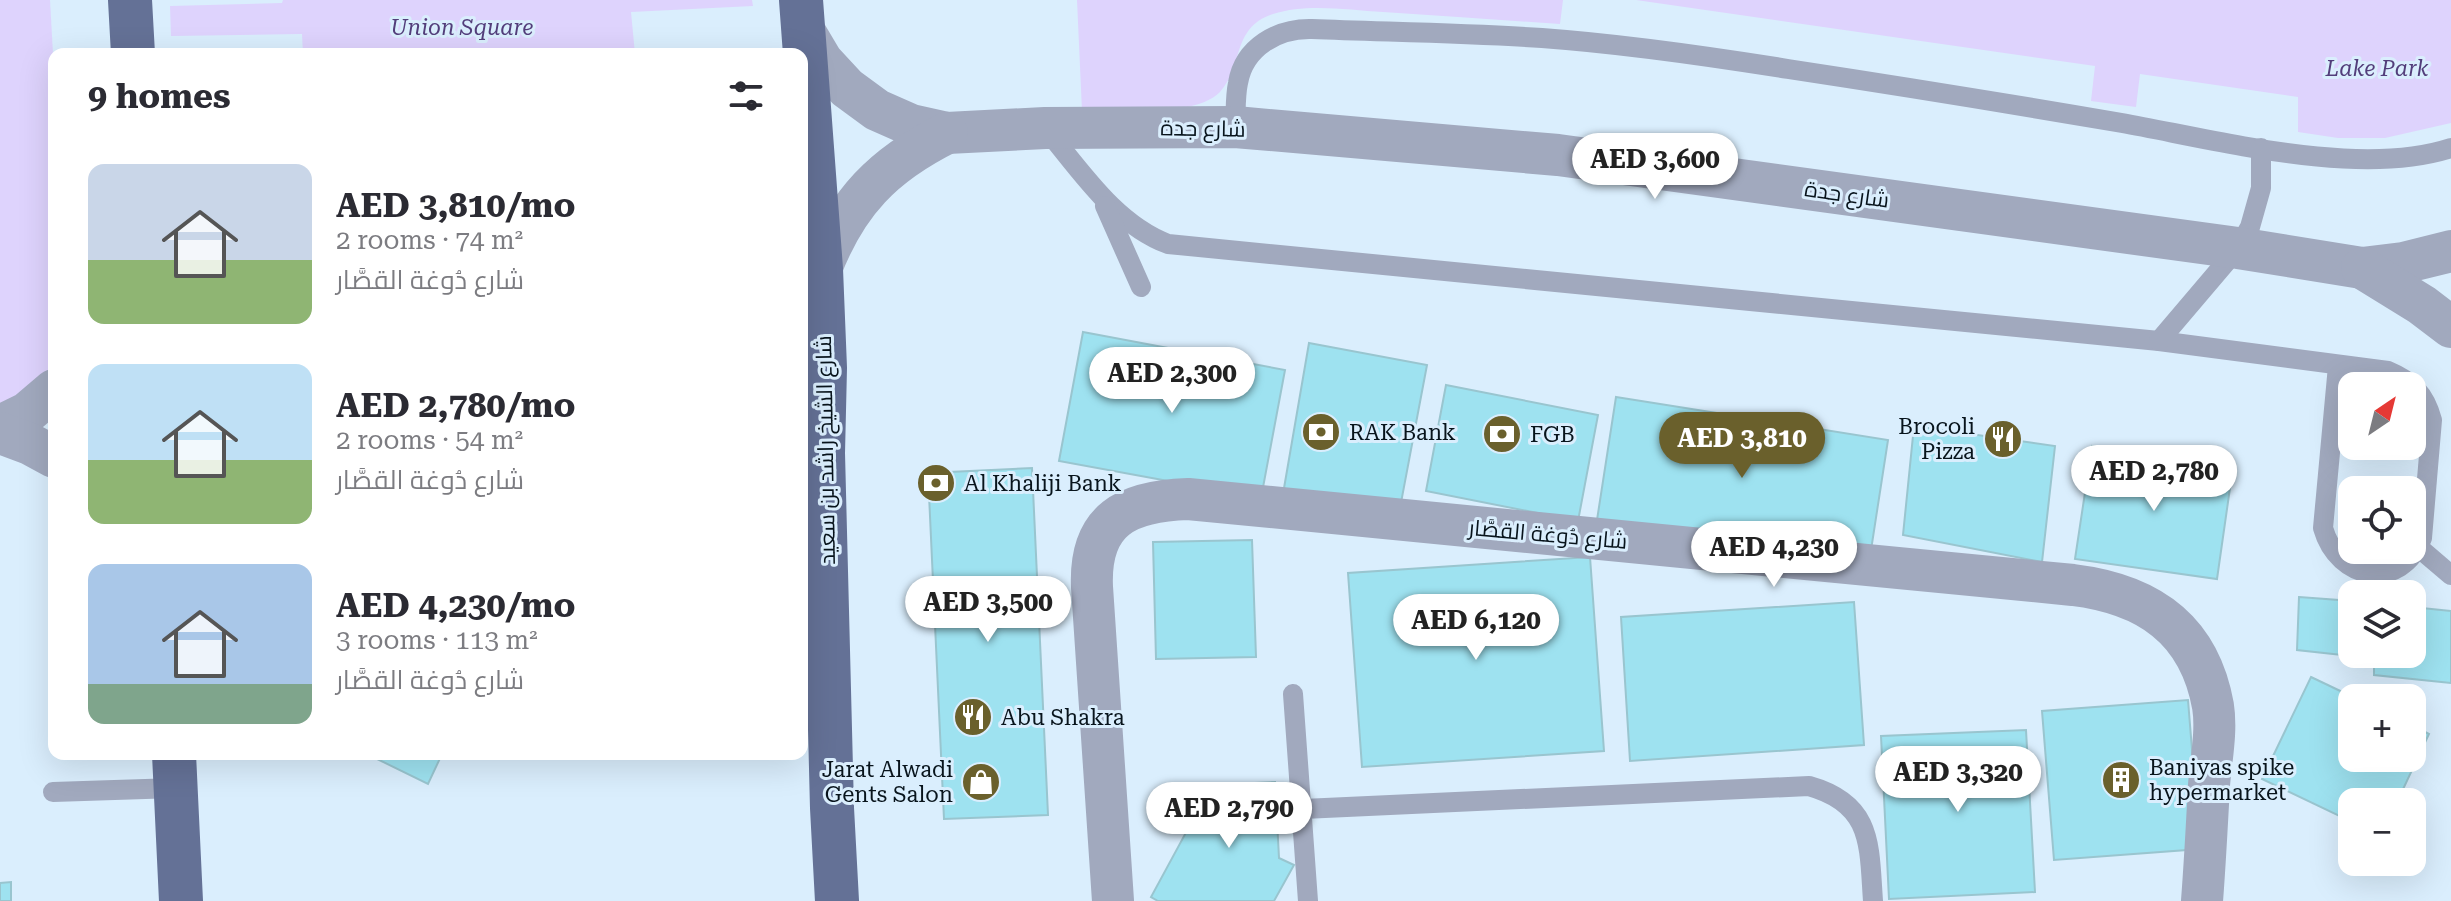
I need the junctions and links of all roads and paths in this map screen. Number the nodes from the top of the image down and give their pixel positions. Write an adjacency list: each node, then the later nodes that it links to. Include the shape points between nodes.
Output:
1 (130, 0): 3 (main road)
2 (802, 14): 4 (main road, شارع الشيخ راشد بن سعيد); 8 (street, شارع جدة, via 822,61 847,88 877,110)
3 (133, 48)
4 (805, 48)
5 (808, 95): 15 (main road, شارع الشيخ راشد بن سعيد)
6 (1235, 127): 7 (street, شارع جدة); 9 (lane, via 1243,67 1252,53 1295,28 1543,38 1683,54); 12 (street, شارع جدة, via 1558,155)
7 (1045, 128): 8 (street, شارع جدة); 11 (lane)
8 (947, 133): 15 (street, شارع جدة, via 919,147 869,187 833,239)
9 (2261, 148): 10 (lane, via 2384,159); 12 (lane, via 2261,188)
10 (2451, 148)
11 (1098, 191): 16 (lane); 18 (lane, via 1146,236 1189,248)
12 (2238, 248): 14 (street, شارع جدة); 18 (lane)
13 (2451, 251): 14 (street, شارع جدة)
14 (2362, 268): 17 (street, شارع جدة)
15 (821, 269): 35 (main road, شارع الشيخ راشد بن سعيد)
16 (1141, 287)
17 (2451, 327)
18 (2159, 341): 19 (lane)
19 (2338, 366): 24 (lane, via 2388,371 2404,378 2427,403 2432,420); 26 (lane, via 2323,528)
20 (48, 395): 21 (street)
21 (0, 426)
22 (0, 433): 23 (street)
23 (48, 454)
24 (2426, 496)
25 (2426, 553): 29 (lane)
26 (2338, 559)
27 (2345, 564): 28 (lane, via 2369,573)
28 (2402, 564)
29 (2449, 571)
30 (1293, 694): 33 (lane)
31 (175, 771): 32 (lane); 34 (main road)
32 (53, 792)
33 (1303, 809): 37 (lane); 38 (lane, via 1809,786 1847,803 1860,818 1868,837)
34 (181, 901)
35 (837, 901)
36 (1113, 901): 39 (street, شارع دُوغة القصَّار, via 1093,557 1105,530 1126,509 1188,499 2073,585 2107,589 2139,601 2167,620 2189,646 2205,676 2213,709)
37 (1308, 901)
38 (1873, 901)
39 (2202, 901)

